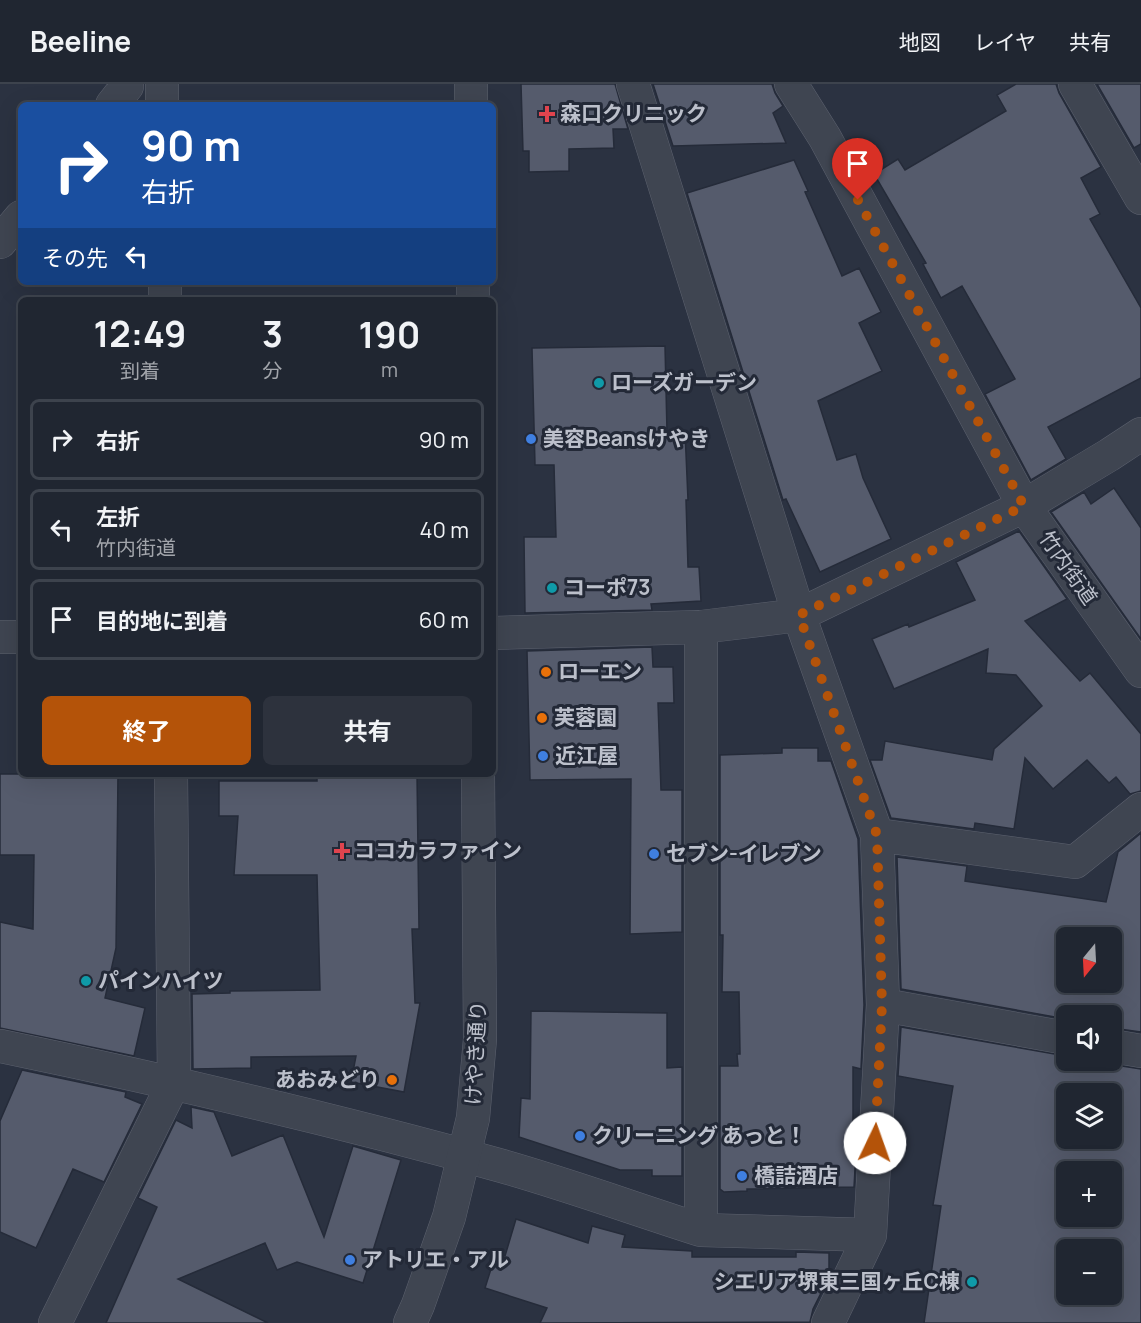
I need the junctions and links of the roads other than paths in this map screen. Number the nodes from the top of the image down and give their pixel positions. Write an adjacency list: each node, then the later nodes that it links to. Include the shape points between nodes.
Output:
1 (162, 84): 6 (street)
2 (471, 84): 7 (street)
3 (633, 84): 13 (street)
4 (791, 84): 12 (street, 竹内街道, via 825,138)
5 (1075, 84): 8 (street)
6 (162, 102)
7 (471, 102)
8 (1141, 198)
9 (18, 221): 10 (street)
10 (0, 242)
11 (1141, 434): 12 (street)
12 (1024, 506): 13 (street); 18 (street, 竹内街道)
13 (799, 615): 14 (street); 22 (street)
14 (701, 627): 15 (street); 30 (street)
15 (496, 633)
16 (0, 637): 17 (street)
17 (18, 637)
18 (1141, 671)
19 (171, 777): 28 (street)
20 (478, 777): 29 (street, けやき通り, via 480,1039 473,1118)
21 (1141, 809): 22 (street, via 1074,862)
22 (877, 835): 23 (street)
23 (882, 1005): 24 (street); 31 (street)
24 (1056, 1036)
25 (0, 1046): 28 (street)
26 (1122, 1048): 27 (street)
27 (1141, 1051)
28 (174, 1082): 29 (street); 32 (street)
29 (465, 1156): 30 (street); 33 (street, けやき通り, via 449,1217)
30 (701, 1230): 31 (street)
31 (870, 1234): 34 (street)
32 (55, 1323)
33 (410, 1323)
34 (828, 1323)

